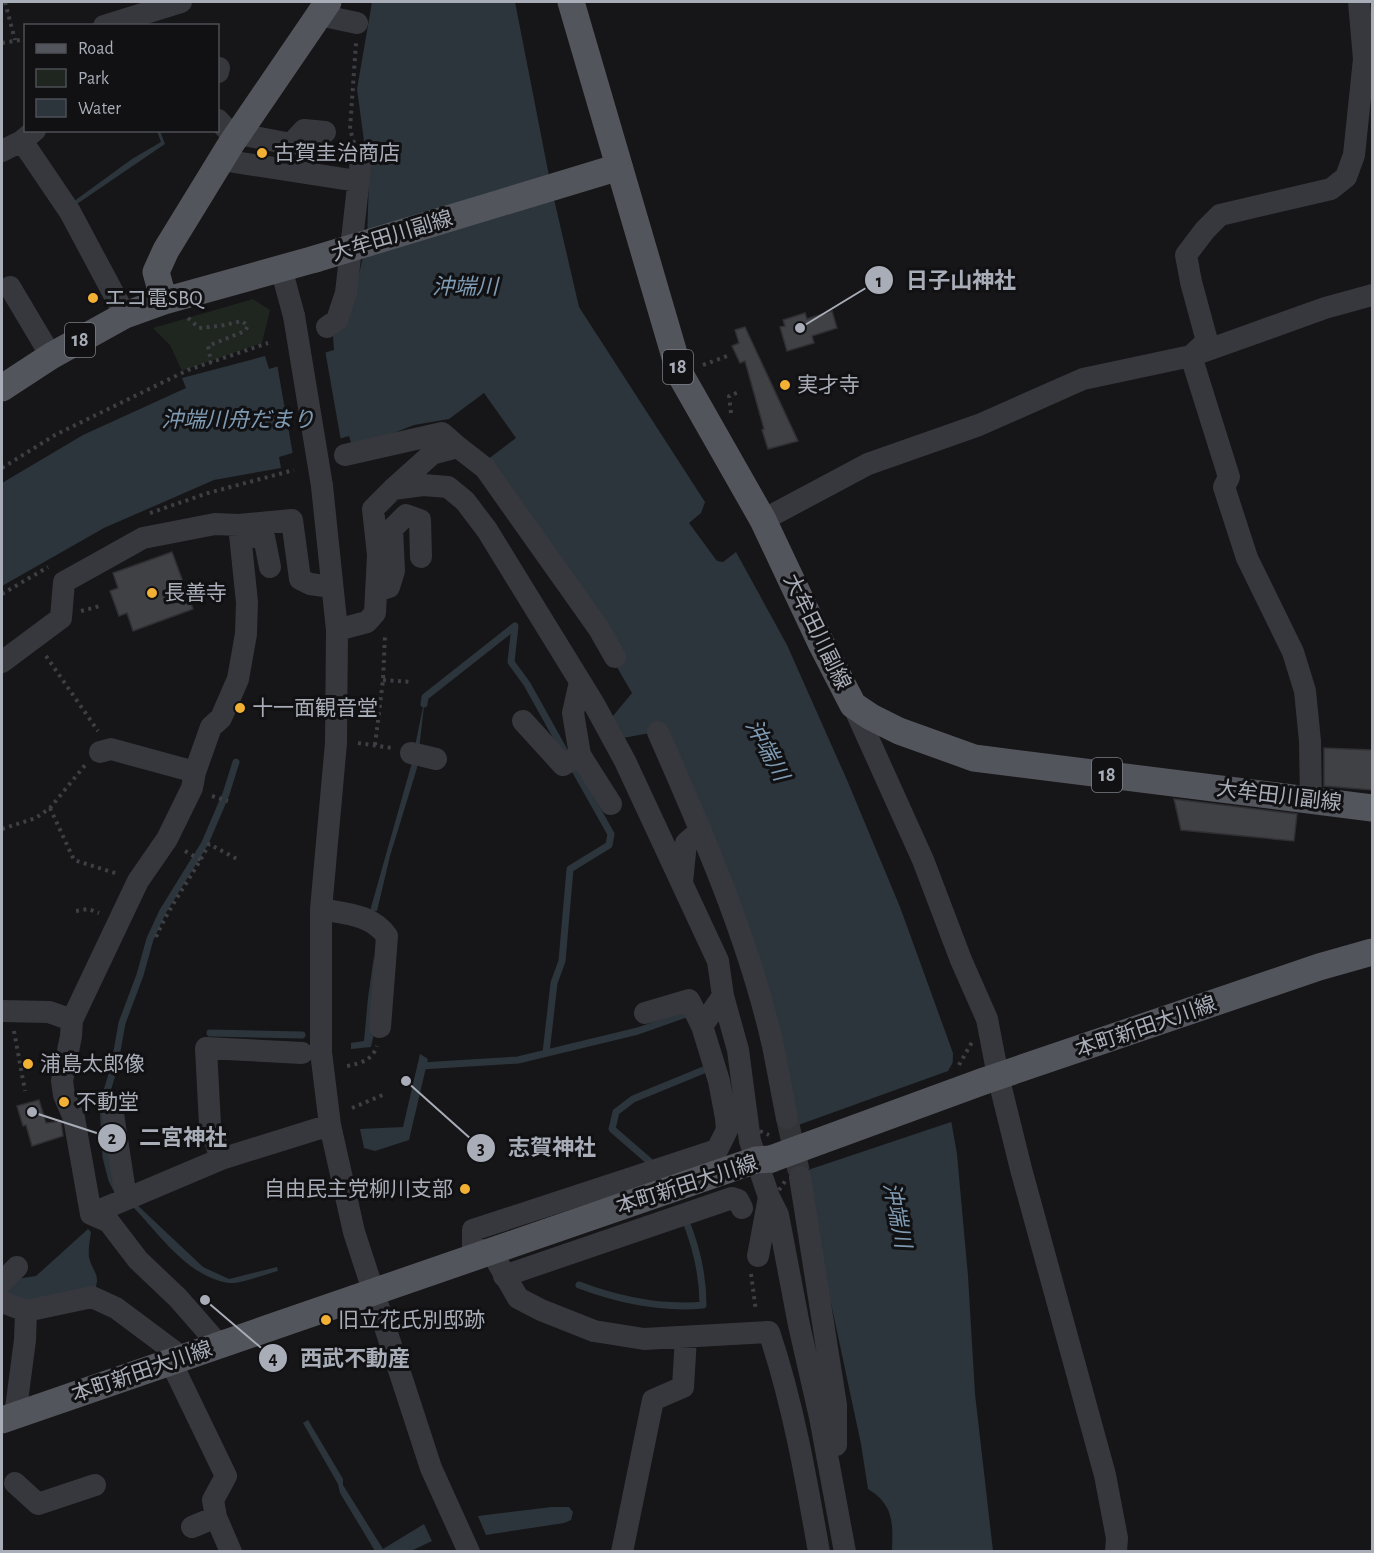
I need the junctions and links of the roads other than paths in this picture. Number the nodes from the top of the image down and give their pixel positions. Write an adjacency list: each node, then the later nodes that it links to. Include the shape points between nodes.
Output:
1 (181, 2): 6 (street)
2 (571, 2): 11 (main road, 大牟田川副線 / 18)
3 (1359, 2): 19 (street, via 1364,59 1354,154 1346,177 1331,189 1220,215 1205,230 1186,255 1207,341)
4 (324, 8): 5 (street); 9 (main road)
5 (357, 23)
6 (111, 24)
7 (325, 132): 9 (street, via 304,130 291,144)
8 (29, 136): 10 (street); 16 (street)
9 (228, 138): 15 (main road, via 156,272); 17 (street, via 353,174 346,293 337,320)
10 (2, 151)
11 (619, 167): 12 (main road, 大牟田川副線 / 18, bridge); 24 (main road, 大牟田川副線 / 18, via 680,374)
12 (281, 268): 15 (main road, 大牟田川副線 / 18); 28 (street, bridge, via 294,316 322,486)
13 (10, 287): 18 (street)
14 (1372, 295): 19 (street)
15 (175, 307): 16 (main road, 大牟田川副線 / 18)
16 (125, 315): 18 (main road, 大牟田川副線 / 18)
17 (327, 327)
18 (51, 356): 20 (main road, 大牟田川副線 / 18)
19 (1191, 356): 24 (street, via 1083,379 979,425 868,464); 42 (street, via 1229,477 1224,487 1247,558 1293,652 1305,691)
20 (2, 388)
21 (458, 447): 22 (street, via 442,433); 23 (street, via 432,454); 31 (street, via 485,468)
22 (345, 455)
23 (393, 489): 29 (street, via 373,509 378,555); 33 (street, via 448,487 465,501 487,530)
24 (763, 520): 34 (main road, 大牟田川副線 / 18)
25 (240, 531): 27 (street, via 264,537); 28 (street, via 292,520 300,579); 32 (street, via 215,524 142,538 64,582 60,618); 41 (street, via 247,602 238,679 221,718 211,727)
26 (421, 556): 29 (street, via 420,520 406,515 392,529 393,572 389,586)
27 (270, 567)
28 (332, 587): 30 (street)
29 (376, 591): 30 (street, via 375,613 367,622)
30 (337, 630): 47 (street, via 336,743)
31 (615, 657)
32 (2, 662)
33 (580, 682): 40 (street, via 573,713); 46 (street, via 625,761)
34 (853, 705): 42 (main road, 大牟田川副線 / 18, via 899,731 974,758); 58 (street, via 918,849 987,1019)
35 (523, 720): 40 (street)
36 (658, 732): 45 (street)
37 (106, 751): 41 (street)
38 (411, 753): 39 (street)
39 (436, 759)
40 (572, 760): 43 (street)
41 (195, 772): 53 (street, via 192,788 167,839 138,881)
42 (1311, 800): 44 (main road, 大牟田川副線 / 18)
43 (611, 804)
44 (1372, 808)
45 (701, 830): 46 (street, via 686,843); 48 (street)
46 (682, 883): 50 (street, via 718,961)
47 (321, 909): 55 (street, via 367,918 387,936); 61 (street, via 321,1052)
48 (746, 951): 56 (street, via 753,1030); 60 (street, via 773,1045)
49 (1372, 952): 58 (main road, 本町新田大川線)
50 (723, 996): 54 (street); 56 (street)
51 (6, 1012): 53 (street, via 49,1012)
52 (645, 1013): 54 (street, via 689,1000)
53 (72, 1020): 68 (street, via 62,1081 74,1118)
54 (702, 1026): 69 (street, via 726,1118 727,1130 717,1150 473,1230)
55 (380, 1027)
56 (738, 1050): 63 (street, via 750,1141)
57 (302, 1053): 62 (street, via 206,1048 210,1125)
58 (991, 1078): 63 (main road, 本町新田大川線, bridge); 91 (street, via 1024,1180 1106,1475)
59 (113, 1114): 66 (street)
60 (787, 1118)
61 (330, 1125): 62 (street); 72 (street, via 354,1232)
62 (221, 1159): 66 (street)
63 (763, 1160): 65 (street); 69 (main road, 本町新田大川線)
64 (800, 1177): 81 (street, via 836,1405 836,1452)
65 (769, 1197): 70 (street); 79 (street, via 778,1215)
66 (123, 1199): 68 (street)
67 (742, 1208): 71 (street, via 732,1198)
68 (91, 1214): 76 (street, via 109,1222 138,1260)
69 (482, 1254): 71 (street); 72 (main road, 本町新田大川線)
70 (758, 1256)
71 (504, 1276): 75 (street, via 518,1298 594,1331 644,1339)
72 (374, 1293): 76 (main road, 本町新田大川線); 87 (street, via 431,1468)
73 (2, 1302): 74 (street)
74 (27, 1311): 78 (street, via 92,1297 116,1308); 80 (street, via 25,1340)
75 (686, 1337): 77 (street, via 769,1332); 88 (street, via 683,1387 653,1400)
76 (220, 1346): 78 (main road, 本町新田大川線)
77 (777, 1355): 79 (street); 89 (street)
78 (177, 1360): 80 (main road, 本町新田大川線); 84 (street, via 226,1476 213,1500)
79 (820, 1417): 81 (street)
80 (8, 1418)
81 (827, 1458): 90 (street)
82 (15, 1483): 83 (street, via 38,1504)
83 (95, 1485)
84 (216, 1517): 85 (street); 86 (street)
85 (192, 1527)
86 (231, 1551)
87 (469, 1551)
88 (622, 1551)
89 (819, 1551)
90 (844, 1551)
91 (1116, 1551)

